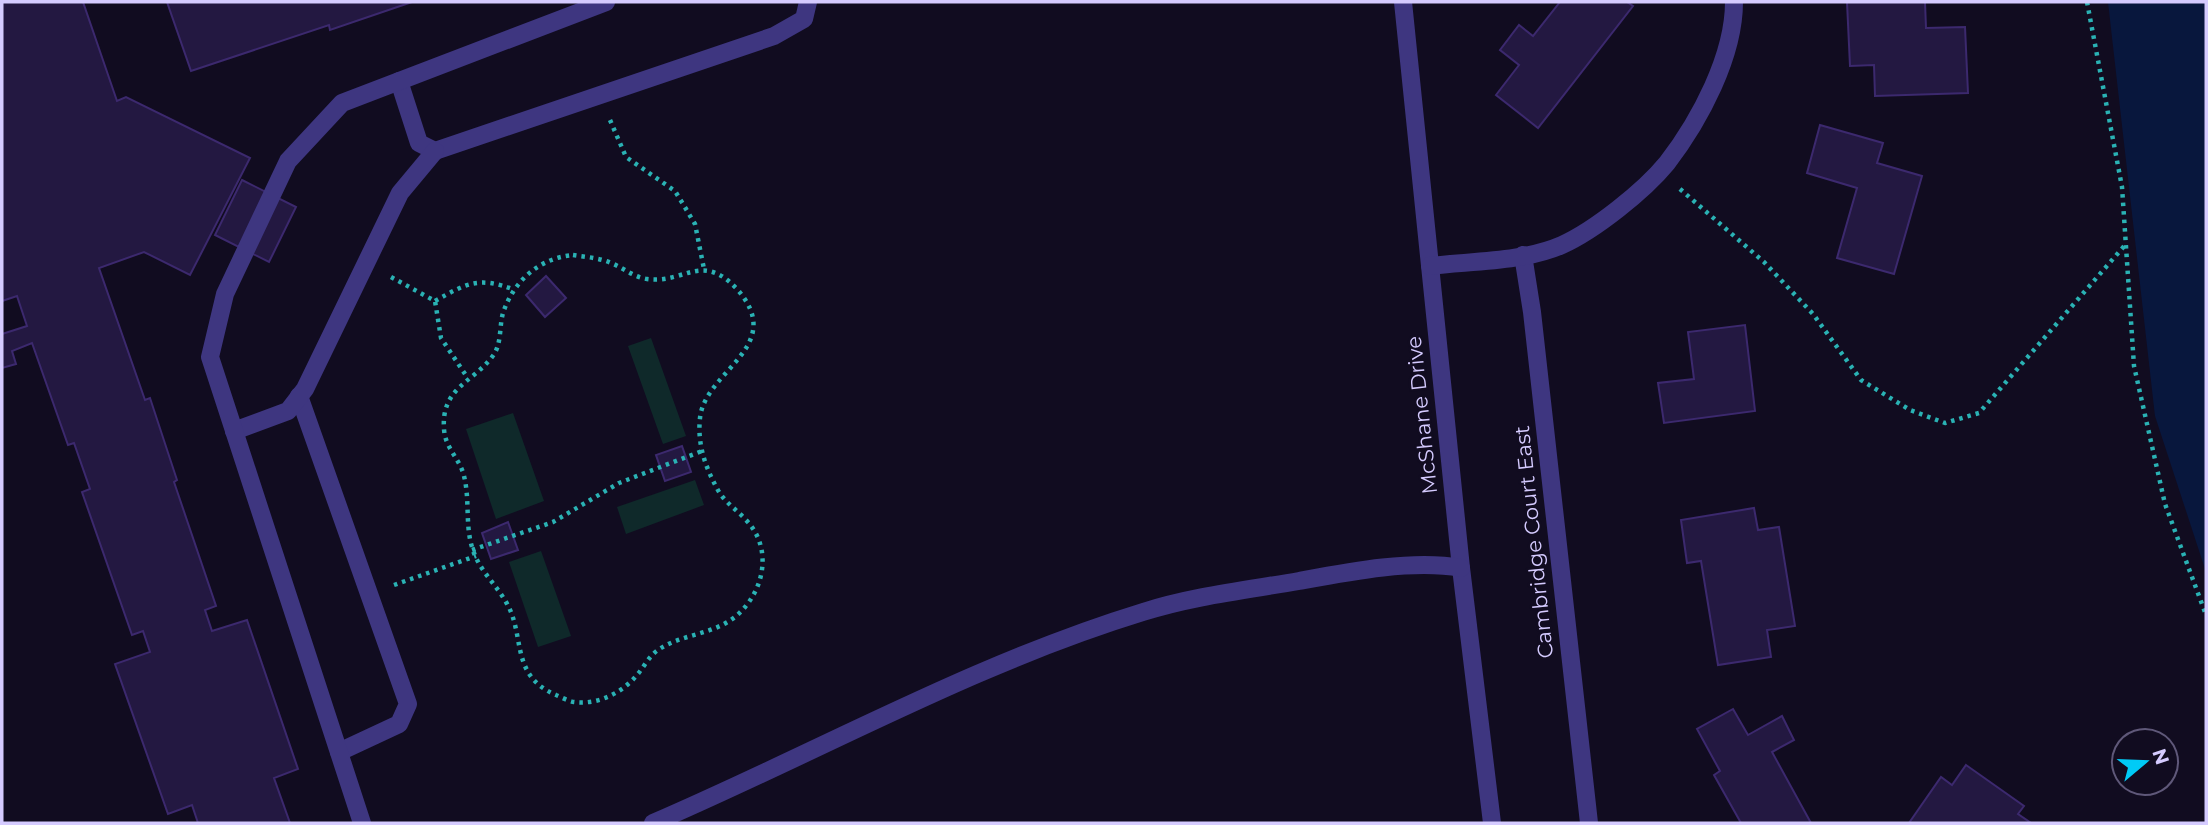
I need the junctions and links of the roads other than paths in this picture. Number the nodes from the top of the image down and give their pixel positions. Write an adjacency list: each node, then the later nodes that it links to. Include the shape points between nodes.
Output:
1 (606, 2): 5 (street)
2 (808, 2): 6 (street, via 804,19 774,36)
3 (1403, 2): 8 (street, McShane Drive)
4 (1734, 2): 7 (street, via 1720,67 1695,118 1658,171 1630,198 1561,246)
5 (399, 81): 6 (street, via 419,143); 10 (street, via 342,103 288,161 225,294 210,357)
6 (435, 151): 9 (street, via 400,193)
7 (1523, 255): 8 (street); 16 (street, Cambridge Court East)
8 (1430, 266): 11 (street, McShane Drive)
9 (299, 396): 10 (street, via 288,411); 12 (street, via 408,704 399,724)
10 (234, 431): 12 (street)
11 (1461, 568): 14 (street, via 1442,564 1336,574 1144,611 1021,656); 15 (street, McShane Drive)
12 (338, 752): 13 (street)
13 (362, 823)
14 (653, 823)
15 (1492, 823)
16 (1589, 823)

